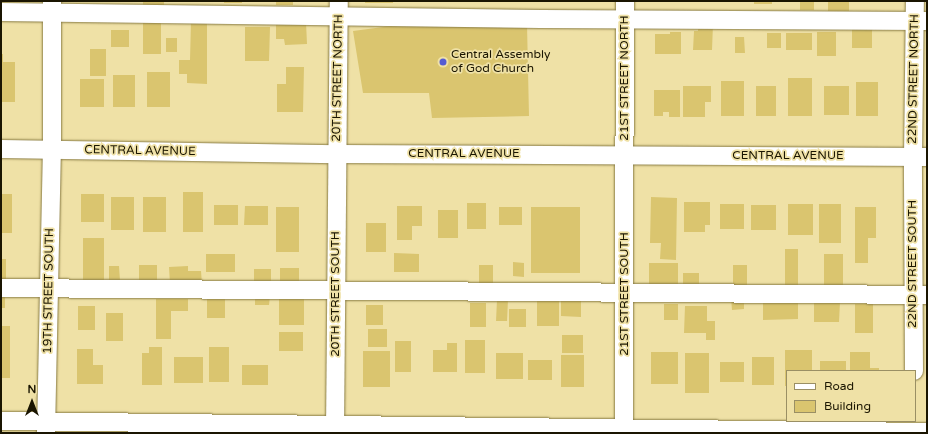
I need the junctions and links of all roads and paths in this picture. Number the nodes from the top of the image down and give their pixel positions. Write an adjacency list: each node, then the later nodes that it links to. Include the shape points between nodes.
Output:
1 (625, 1): 6 (street, 21ST STREET NORTH)
2 (915, 1): 7 (street, 22ND STREET NORTH)
3 (52, 7): 4 (street); 5 (street); 9 (street, 19TH STREET SOUTH)
4 (339, 9): 6 (street); 10 (street, 20TH STREET NORTH)
5 (1, 12)
6 (625, 19): 7 (street); 11 (street, 21ST STREET NORTH)
7 (921, 21): 12 (street, 22ND STREET NORTH)
8 (1, 149): 9 (street, CENTRAL AVENUE)
9 (52, 150): 10 (street, CENTRAL AVENUE); 14 (street, 19TH STREET SOUTH)
10 (337, 154): 11 (street, CENTRAL AVENUE); 15 (street, 20TH STREET SOUTH)
11 (626, 155): 12 (street, CENTRAL AVENUE); 16 (street, 21ST STREET SOUTH)
12 (920, 157): 17 (street, 22ND STREET SOUTH)
13 (1, 288): 14 (street)
14 (48, 288): 15 (street); 20 (street, 19TH STREET SOUTH)
15 (336, 290): 16 (street); 21 (street, 20TH STREET SOUTH)
16 (625, 292): 17 (street); 23 (street, 21ST STREET SOUTH)
17 (920, 295): 18 (street, 22ND STREET SOUTH)
18 (914, 370)
19 (1, 421): 20 (street)
20 (46, 427): 21 (street)
21 (336, 429): 23 (street)
22 (917, 429): 23 (street)
23 (624, 430)

